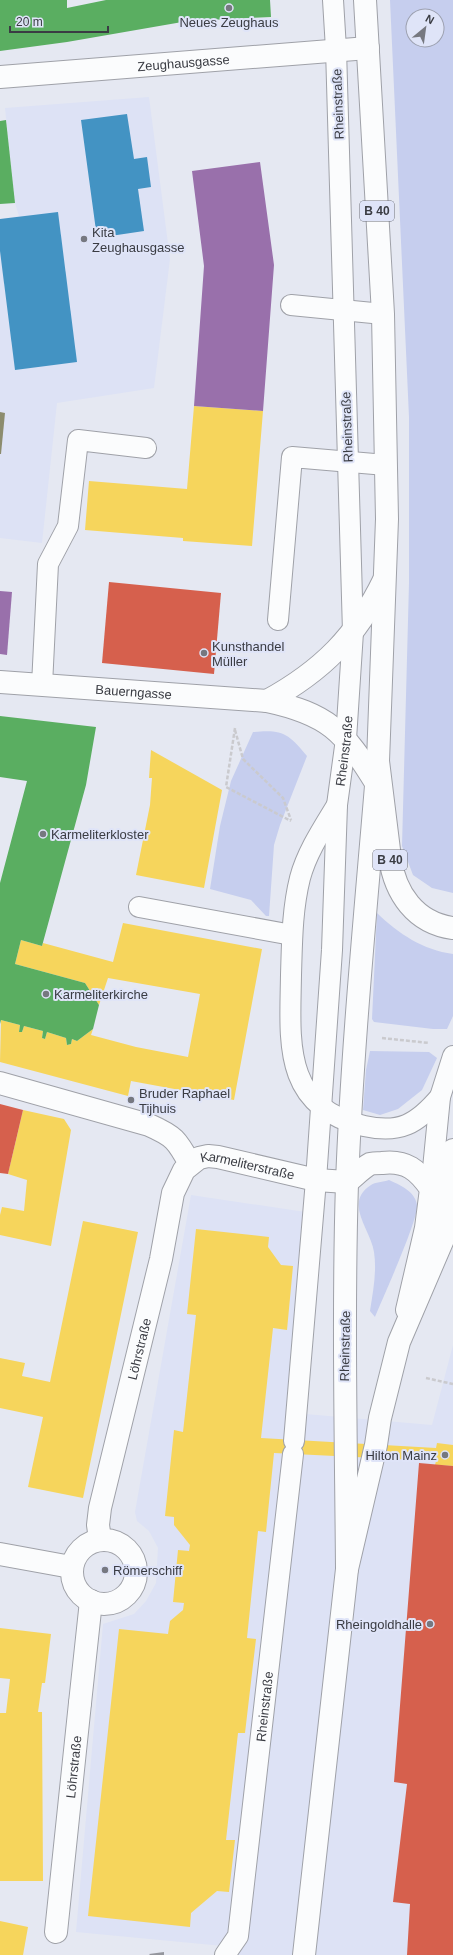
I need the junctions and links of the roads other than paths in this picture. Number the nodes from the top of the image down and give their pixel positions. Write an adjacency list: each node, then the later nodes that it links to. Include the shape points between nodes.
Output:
1 (333, 0): 4 (lane, Rheinstraße)
2 (365, 0): 3 (street, B 40)
3 (368, 48): 4 (street, Zeughausgasse); 8 (street, Rheinstraße / B 40)
4 (336, 49): 5 (street, Zeughausgasse); 7 (lane, Rheinstraße)
5 (0, 77)
6 (291, 305): 7 (lane)
7 (344, 310): 8 (lane); 10 (lane, Rheinstraße)
8 (383, 314): 11 (street, Rheinstraße / B 40)
9 (146, 448): 16 (lane, via 78,440 68,526 48,564)
10 (348, 462): 11 (lane); 13 (lane, via 292,457); 14 (lane, Rheinstraße)
11 (386, 465): 12 (street, Rheinstraße / B 40)
12 (384, 580): 14 (street, via 374,601); 19 (street, Rheinstraße / B 40)
13 (278, 620)
14 (353, 632): 17 (street, via 311,674); 18 (lane, Rheinstraße)
15 (0, 682): 16 (street, Bauerngasse)
16 (42, 685): 17 (street, Bauerngasse)
17 (267, 701): 18 (street, Bauerngasse, via 294,707 320,718)
18 (346, 740): 20 (street, Bauerngasse); 21 (lane, Rheinstraße)
19 (378, 761): 20 (street, Rheinstraße); 23 (street, Rheinstraße / B 40, via 392,874 398,889 419,914 433,922)
20 (376, 783): 29 (street, Rheinstraße)
21 (337, 806): 24 (lane, Rheinstraße, via 320,833 300,878); 28 (lane, Rheinstraße, via 332,958)
22 (139, 907): 24 (lane)
23 (453, 928)
24 (292, 935): 28 (lane, Rheinstraße, via 292,1055 299,1078)
25 (453, 1056): 27 (lane, Rheinstraße)
26 (0, 1083): 31 (street, Karmeliterstraße, via 156,1128 169,1134 180,1144)
27 (440, 1097): 29 (lane, Rheinstraße, via 425,1114 406,1126 377,1129); 34 (lane, Rheinstraße)
28 (320, 1108): 29 (lane, Rheinstraße); 32 (lane, Rheinstraße)
29 (350, 1123): 33 (street, Rheinstraße)
30 (453, 1150): 35 (street, Rheinstraße)
31 (190, 1164): 32 (street, Karmeliterstraße, via 199,1158 218,1157); 37 (street, Löhrstraße, via 184,1170 173,1193 161,1259 100,1508)
32 (316, 1180): 33 (street, Karmeliterstraße); 43 (lane, Rheinstraße, via 294,1448 238,1936)
33 (348, 1182): 34 (street, via 370,1164 394,1161 403,1163 413,1170); 40 (street, Rheinstraße, via 345,1385)
34 (431, 1189): 36 (street, Rheinstraße, via 426,1228)
35 (449, 1225): 36 (street, Rheinstraße)
36 (399, 1342): 40 (street, Rheinstraße)
37 (100, 1539): 39 (street, via 81,1548 74,1557); 41 (street, via 120,1544 128,1551 134,1560 136,1571 132,1586 122,1598 102,1604)
38 (0, 1554): 39 (street)
39 (71, 1567): 41 (street, via 75,1588)
40 (347, 1569): 44 (street, Rheinstraße)
41 (91, 1601): 42 (street, Löhrstraße)
42 (56, 1932)
43 (225, 1955)
44 (304, 1955)

